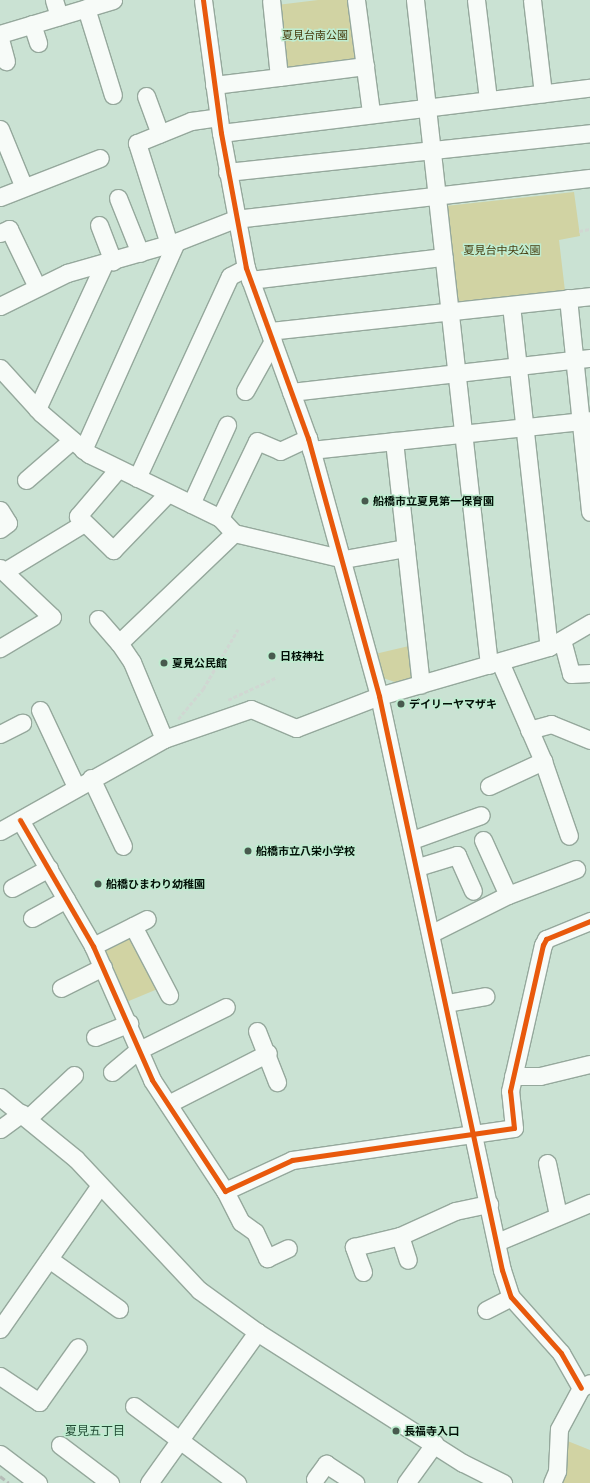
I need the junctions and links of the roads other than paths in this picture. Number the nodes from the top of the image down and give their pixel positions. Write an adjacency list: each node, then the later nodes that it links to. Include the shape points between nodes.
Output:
1 (54, 0): 9 (street)
2 (203, 0): 17 (street)
3 (271, 0): 16 (street)
4 (356, 0): 15 (street)
5 (415, 0): 23 (street)
6 (476, 0): 22 (street)
7 (532, 0): 19 (street)
8 (99, 3): 9 (street); 20 (street)
9 (59, 16): 10 (street)
10 (32, 24): 11 (street); 13 (street)
11 (0, 34)
12 (0, 40): 14 (street)
13 (38, 43)
14 (6, 61)
15 (365, 66): 16 (street); 24 (street)
16 (279, 77): 17 (street)
17 (214, 85): 25 (street)
18 (590, 88): 19 (street)
19 (543, 93): 22 (street)
20 (113, 95)
21 (146, 96): 28 (street)
22 (488, 99): 23 (street)
23 (427, 106): 24 (street); 29 (street)
24 (371, 113): 25 (street)
25 (220, 125): 28 (street, via 191,121); 31 (street)
26 (0, 129): 34 (street)
27 (590, 133): 29 (street)
28 (160, 134): 41 (street, via 137,143)
29 (431, 150): 31 (street); 36 (street)
30 (100, 158): 34 (street)
31 (227, 172): 38 (street)
32 (590, 178): 36 (street)
33 (590, 184): 36 (street)
34 (23, 185): 35 (street)
35 (0, 197)
36 (437, 197): 38 (street, via 248,225); 43 (street)
37 (118, 198): 42 (street)
38 (235, 219): 41 (street); 45 (street)
39 (99, 225): 44 (street)
40 (0, 233): 46 (street, via 9,228)
41 (172, 243): 42 (street); 66 (street)
42 (140, 253): 44 (street)
43 (444, 257): 45 (street); 51 (street)
44 (109, 262): 46 (street, via 67,273); 59 (street)
45 (248, 274): 52 (street); 68 (street, via 230,276)
46 (37, 287): 50 (street)
47 (590, 296): 48 (street)
48 (568, 298): 49 (street); 53 (street)
49 (511, 305): 51 (street); 54 (street)
50 (0, 306)
51 (451, 311): 52 (street); 56 (street)
52 (271, 336): 57 (street); 58 (street)
53 (582, 359): 54 (street); 60 (street)
54 (518, 366): 56 (street); 62 (street)
55 (0, 368): 59 (street)
56 (457, 373): 58 (street); 63 (street)
57 (245, 391)
58 (291, 392): 65 (street)
59 (37, 409): 66 (street)
60 (585, 420): 62 (street); 73 (street)
61 (227, 425): 71 (street)
62 (525, 427): 63 (street); 85 (street)
63 (463, 434): 64 (street); 87 (street)
64 (394, 441): 65 (street); 79 (street)
65 (310, 444): 74 (street, via 280,451 258,441); 80 (street)
66 (77, 445): 67 (street); 69 (street)
67 (118, 469): 68 (street); 75 (street)
68 (137, 478): 70 (street)
69 (26, 480)
70 (168, 493): 71 (street); 75 (street, via 113,550)
71 (191, 504): 74 (street)
72 (0, 510): 77 (street, via 8,522)
73 (590, 512)
74 (220, 518): 78 (street)
75 (81, 519): 76 (street); 81 (street)
76 (56, 526)
77 (0, 529)
78 (234, 533): 80 (street); 84 (street)
79 (406, 548): 80 (street); 89 (street)
80 (344, 559): 90 (street)
81 (2, 569): 86 (street, via 52,617)
82 (98, 619): 84 (street)
83 (590, 622): 85 (street)
84 (119, 643): 95 (street, via 132,662)
85 (555, 643): 87 (street); 88 (street, via 571,674)
86 (0, 648)
87 (495, 664): 89 (street); 93 (street)
88 (590, 673)
89 (421, 685): 90 (street)
90 (379, 696): 95 (street, via 296,728 251,709); 105 (street)
91 (40, 710): 100 (street)
92 (22, 723): 94 (street)
93 (530, 730): 96 (street, via 552,724); 97 (street)
94 (0, 734)
95 (164, 739): 98 (street)
96 (590, 740)
97 (543, 761): 99 (street); 104 (street)
98 (91, 778): 100 (street); 107 (street)
99 (489, 786)
100 (76, 787): 102 (street)
101 (481, 815): 105 (street)
102 (20, 820): 103 (street); 109 (street)
103 (0, 831)
104 (569, 836)
105 (412, 840): 108 (street)
106 (483, 840): 113 (street)
107 (123, 846)
108 (418, 867): 112 (street, via 457,855); 117 (street)
109 (48, 868): 111 (street); 114 (street)
110 (576, 869): 113 (street)
111 (12, 888)
112 (473, 891)
113 (508, 895): 117 (street)
114 (66, 899): 115 (street); 118 (street)
115 (32, 918)
116 (590, 921): 133 (street, via 546,939 543,944)
117 (432, 933): 123 (street)
118 (93, 946): 119 (street); 121 (street, via 140,923 138,931)
119 (103, 967): 120 (street); 125 (street)
120 (61, 988)
121 (169, 995)
122 (485, 996): 123 (street)
123 (447, 1003): 139 (street)
124 (226, 1008): 128 (street)
125 (130, 1023): 127 (street); 128 (street)
126 (257, 1031): 129 (street)
127 (95, 1037)
128 (137, 1051): 131 (street); 136 (street)
129 (268, 1053): 134 (street); 136 (street)
130 (590, 1064): 133 (street, via 540,1076)
131 (112, 1072)
132 (72, 1074): 137 (street)
133 (513, 1076): 139 (street, via 510,1091 514,1128)
134 (278, 1082)
135 (0, 1097): 137 (street)
136 (168, 1104): 142 (street)
137 (25, 1116): 138 (street); 141 (street, via 76,1159)
138 (0, 1129)
139 (475, 1131): 142 (street, via 292,1160); 144 (street)
140 (547, 1163): 145 (street)
141 (100, 1185): 149 (street); 156 (street, via 187,1279)
142 (225, 1191): 148 (street, via 241,1222 255,1232 267,1258)
143 (590, 1203): 145 (street)
144 (489, 1204): 146 (street, via 428,1221); 147 (street)
145 (558, 1215): 147 (street)
146 (400, 1236): 150 (street); 151 (street, via 354,1247)
147 (497, 1242): 152 (street)
148 (288, 1248)
149 (49, 1259): 153 (street); 155 (street)
150 (408, 1260)
151 (363, 1272)
152 (511, 1297): 154 (street); 159 (street)
153 (119, 1308)
154 (486, 1310)
155 (0, 1329)
156 (257, 1332): 161 (street); 162 (street)
157 (78, 1347): 158 (street, via 39,1402)
158 (0, 1376)
159 (585, 1385): 173 (street, via 559,1429 557,1471)
160 (134, 1406): 161 (street)
161 (180, 1440): 168 (street); 169 (street)
162 (435, 1443): 171 (street); 172 (street)
163 (60, 1445): 167 (street)
164 (0, 1454): 166 (street)
165 (315, 1479): 170 (street, via 326,1464)
166 (38, 1483)
167 (110, 1483)
168 (149, 1483)
169 (237, 1483)
170 (355, 1483)
171 (406, 1483)
172 (503, 1483)
173 (552, 1483)

